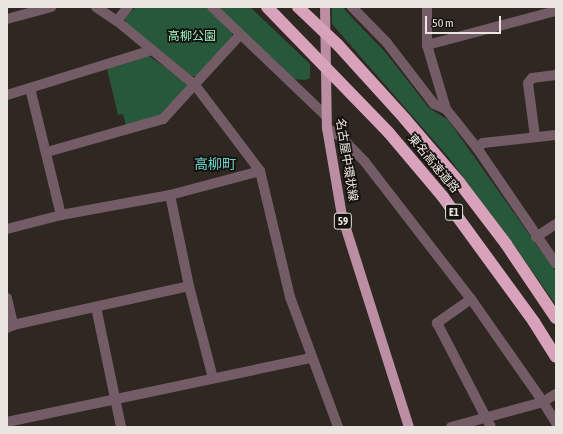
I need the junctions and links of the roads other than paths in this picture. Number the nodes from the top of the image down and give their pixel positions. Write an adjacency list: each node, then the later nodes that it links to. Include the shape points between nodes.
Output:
1 (51, 7): 11 (street)
2 (96, 7): 12 (street)
3 (128, 7): 12 (street)
4 (212, 7): 13 (street)
5 (267, 7): 40 (highway, 東名高速道路 / E1, via 389,133 443,197 530,316)
6 (298, 7): 38 (highway, 東名高速道路 / E1, via 338,45 459,182 506,244)
7 (325, 7): 21 (main road, 名古屋中環状線 / 59)
8 (352, 7): 20 (street, via 387,43 434,104)
9 (427, 7): 14 (street)
10 (556, 10): 14 (street)
11 (7, 19)
12 (117, 21): 15 (street)
13 (240, 35): 17 (street); 21 (street)
14 (427, 45): 20 (street)
15 (152, 50): 17 (street); 18 (street)
16 (556, 75): 24 (street, via 532,78 528,83)
17 (195, 85): 26 (street, via 163,119); 27 (street)
18 (30, 88): 19 (street); 26 (street)
19 (7, 95)
20 (446, 109): 25 (street)
21 (326, 116): 22 (main road, 名古屋中環状線 / 59)
22 (327, 128): 36 (street, via 341,138 364,162); 51 (main road, 名古屋中環状線 / 59, via 342,216)
23 (556, 136): 24 (street)
24 (535, 137): 25 (street, via 483,143)
25 (477, 148): 32 (street)
26 (47, 152): 29 (street)
27 (260, 171): 28 (street); 41 (street, via 290,297)
28 (170, 195): 29 (street); 34 (street)
29 (61, 215): 31 (street)
30 (556, 224): 32 (street)
31 (7, 229)
32 (536, 237): 33 (street)
33 (556, 264)
34 (189, 286): 37 (street); 42 (street)
35 (7, 298): 39 (street)
36 (471, 299): 45 (street); 47 (street, via 437,323)
37 (96, 307): 39 (street); 44 (street)
38 (556, 318)
39 (10, 327)
40 (556, 357)
41 (312, 358): 42 (street); 50 (street)
42 (213, 378): 44 (street)
43 (556, 394): 45 (street)
44 (116, 398): 46 (street); 49 (street)
45 (543, 402): 47 (street); 48 (street)
46 (7, 422)
47 (488, 423): 52 (street)
48 (556, 423)
49 (121, 427)
50 (338, 427)
51 (409, 427)
52 (452, 427)

